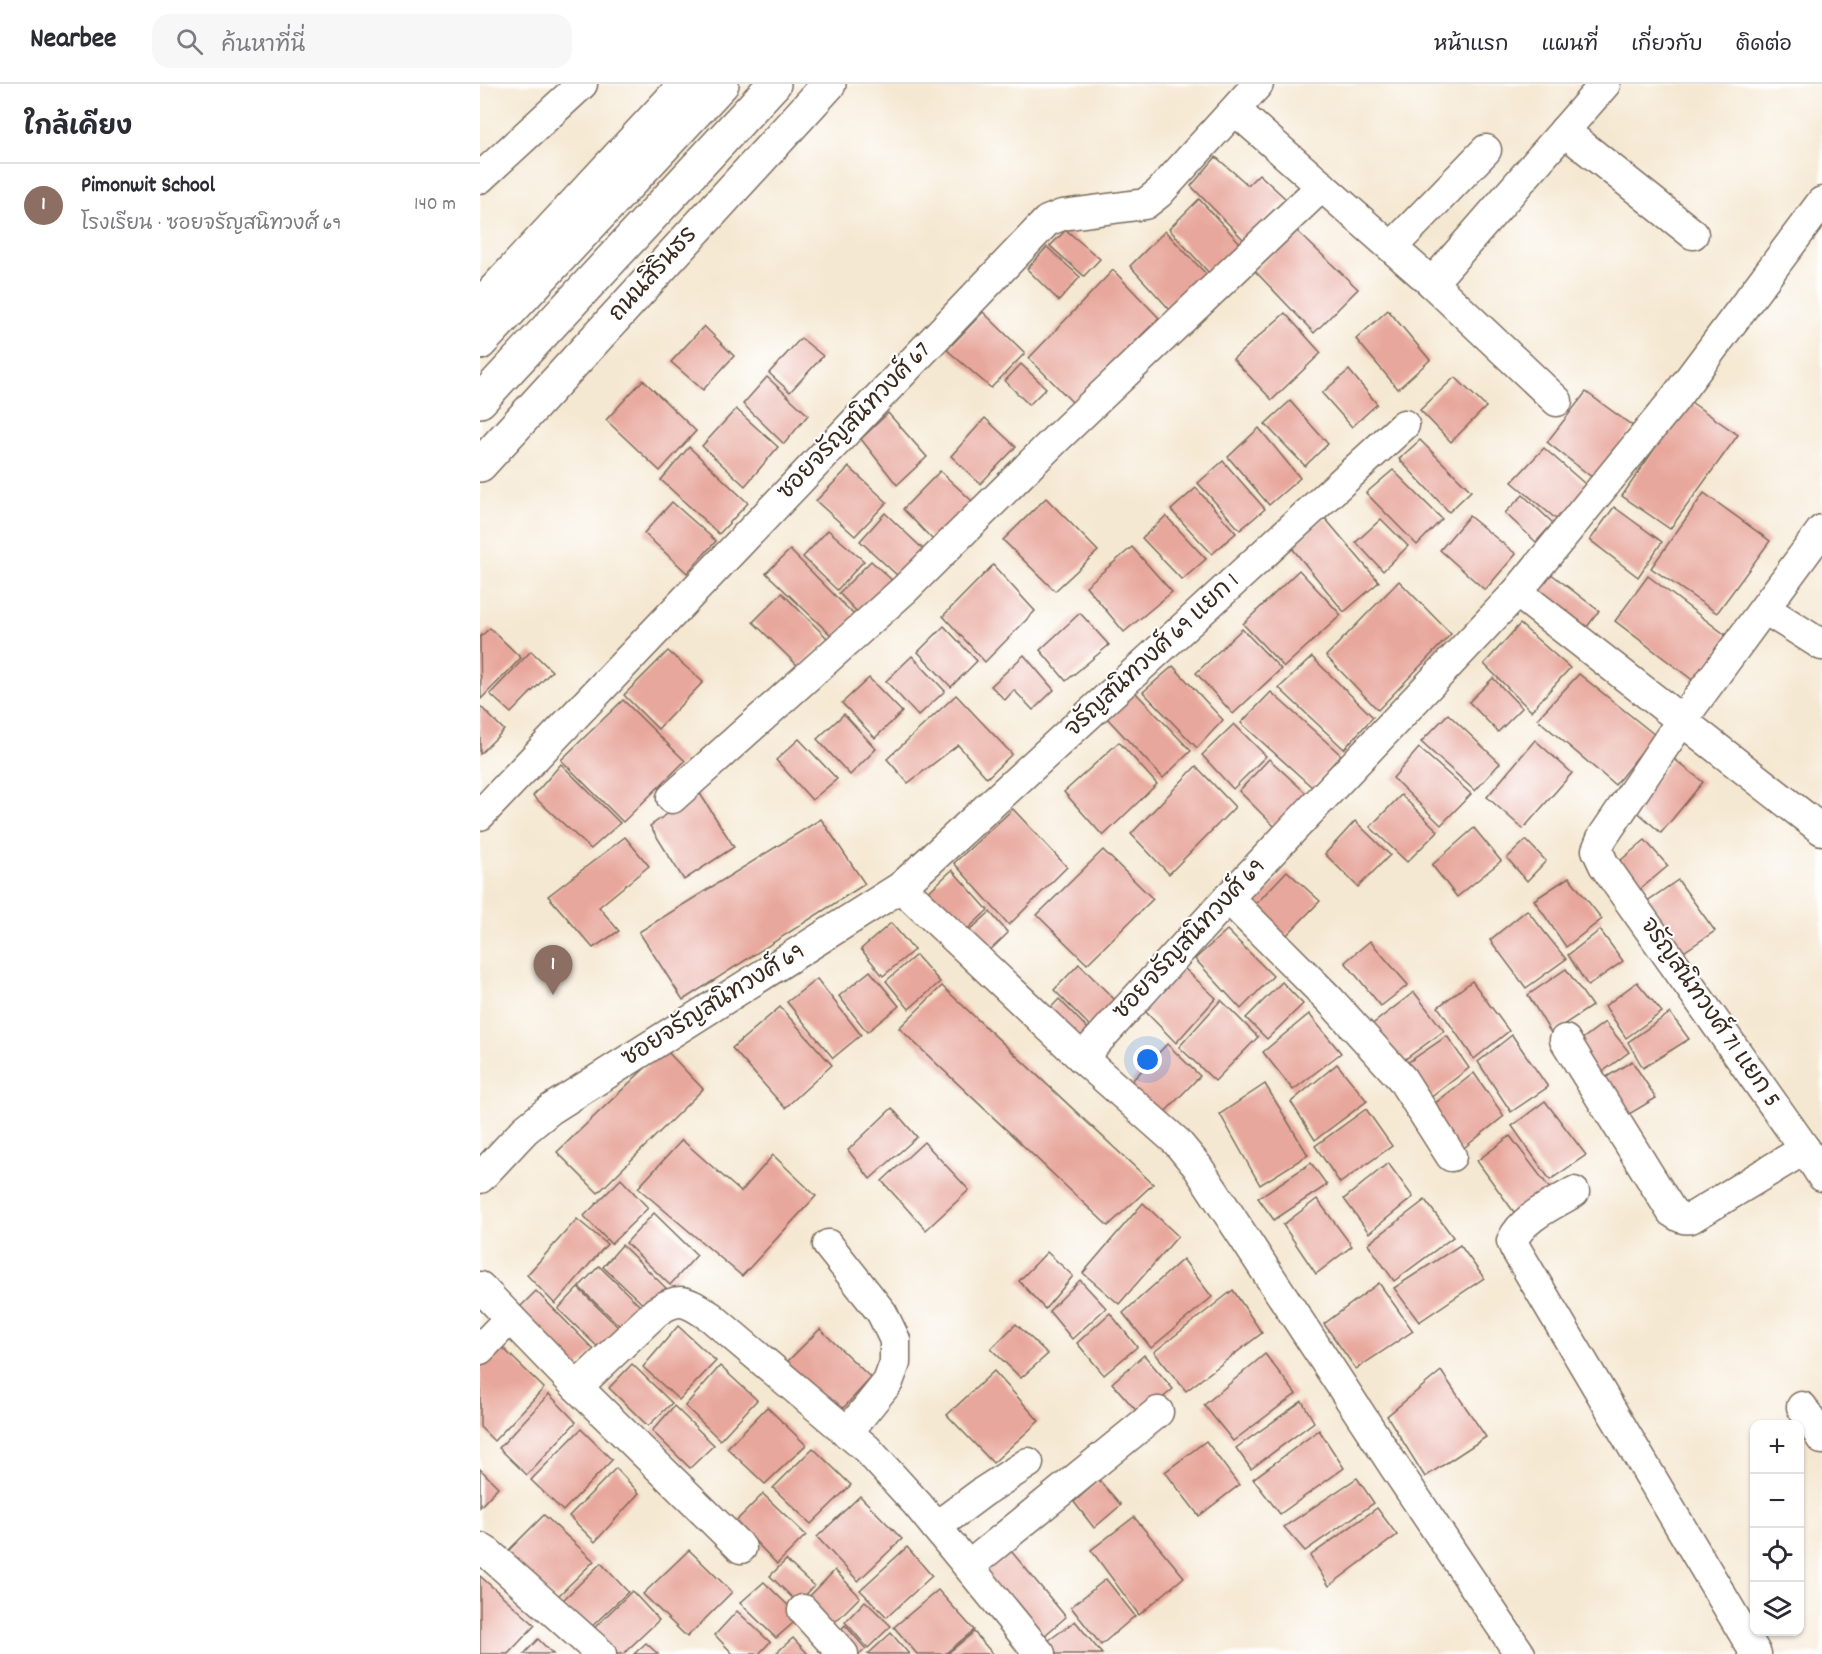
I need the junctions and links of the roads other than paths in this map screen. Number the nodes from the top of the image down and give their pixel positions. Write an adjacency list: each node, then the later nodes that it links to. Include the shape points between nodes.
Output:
1 (582, 84): 11 (street)
2 (686, 84): 17 (main road)
3 (722, 84): 18 (main road)
4 (774, 84): 19 (main road, ถนนสิรินธร)
5 (829, 84): 22 (main road, ถนนสิรินธร)
6 (1258, 84): 8 (street, ซอยจรัญสนิทวงศ์ 67)
7 (1605, 84): 9 (street)
8 (1235, 110): 12 (street); 29 (street, ซอยจรัญสนิทวงศ์ 67, via 1145,204 1062,215 1047,221)
9 (1564, 131): 14 (street); 16 (street)
10 (1486, 150): 15 (street)
11 (480, 178)
12 (1322, 186): 15 (street); 28 (street, via 905,589)
13 (1822, 202): 24 (street, ซอยจรัญสนิทวงศ์ 69, via 1673,401)
14 (1693, 234)
15 (1392, 247): 16 (street)
16 (1432, 283): 20 (street)
17 (480, 306)
18 (480, 344)
19 (480, 401)
20 (1557, 401)
21 (1404, 425): 31 (street, จรัญสนิทวงศ์ 69 แยก 1)
22 (480, 465)
23 (1822, 530): 25 (street)
24 (1517, 592): 27 (street); 32 (street, ซอยจรัญสนิทวงศ์ 69)
25 (1765, 609): 26 (street); 27 (street)
26 (1822, 645)
27 (1682, 720): 30 (street); 35 (street, จรัญสนิทวงศ์ 71 แยก 5, via 1597,850 1604,866)
28 (672, 798)
29 (480, 815)
30 (1822, 830)
31 (901, 887): 34 (street); 38 (street, ซอยจรัญสนิทวงศ์ 69, via 551,1109 525,1130)
32 (1228, 898): 34 (street, ซอยจรัญสนิทวงศ์ 69); 36 (street, via 1402,1079)
33 (1565, 1040): 35 (street, via 1672,1212 1685,1219)
34 (1082, 1058): 58 (street, via 1177,1142 1197,1166)
35 (1805, 1149): 37 (street, จรัญสนิทวงศ์ 71 แยก 5)
36 (1451, 1156)
37 (1822, 1176)
38 (480, 1178)
39 (1574, 1192): 59 (street, via 1524,1223 1512,1240 1515,1248)
40 (828, 1245): 47 (street, via 882,1313 895,1340 895,1363 888,1382)
41 (480, 1287): 42 (street)
42 (510, 1318): 43 (street); 44 (street)
43 (480, 1349)
44 (577, 1387): 47 (street, via 656,1312 669,1304 691,1304); 52 (street)
45 (1802, 1407): 48 (street)
46 (1158, 1412): 53 (street)
47 (847, 1433): 50 (street, via 867,1449)
48 (1822, 1439)
49 (1028, 1463): 50 (street)
50 (936, 1527): 53 (street)
51 (480, 1548): 55 (street)
52 (741, 1548)
53 (969, 1566): 57 (street)
54 (803, 1610): 56 (street)
55 (601, 1654)
56 (843, 1654)
57 (1040, 1654)
58 (1520, 1654)
59 (1756, 1654)

